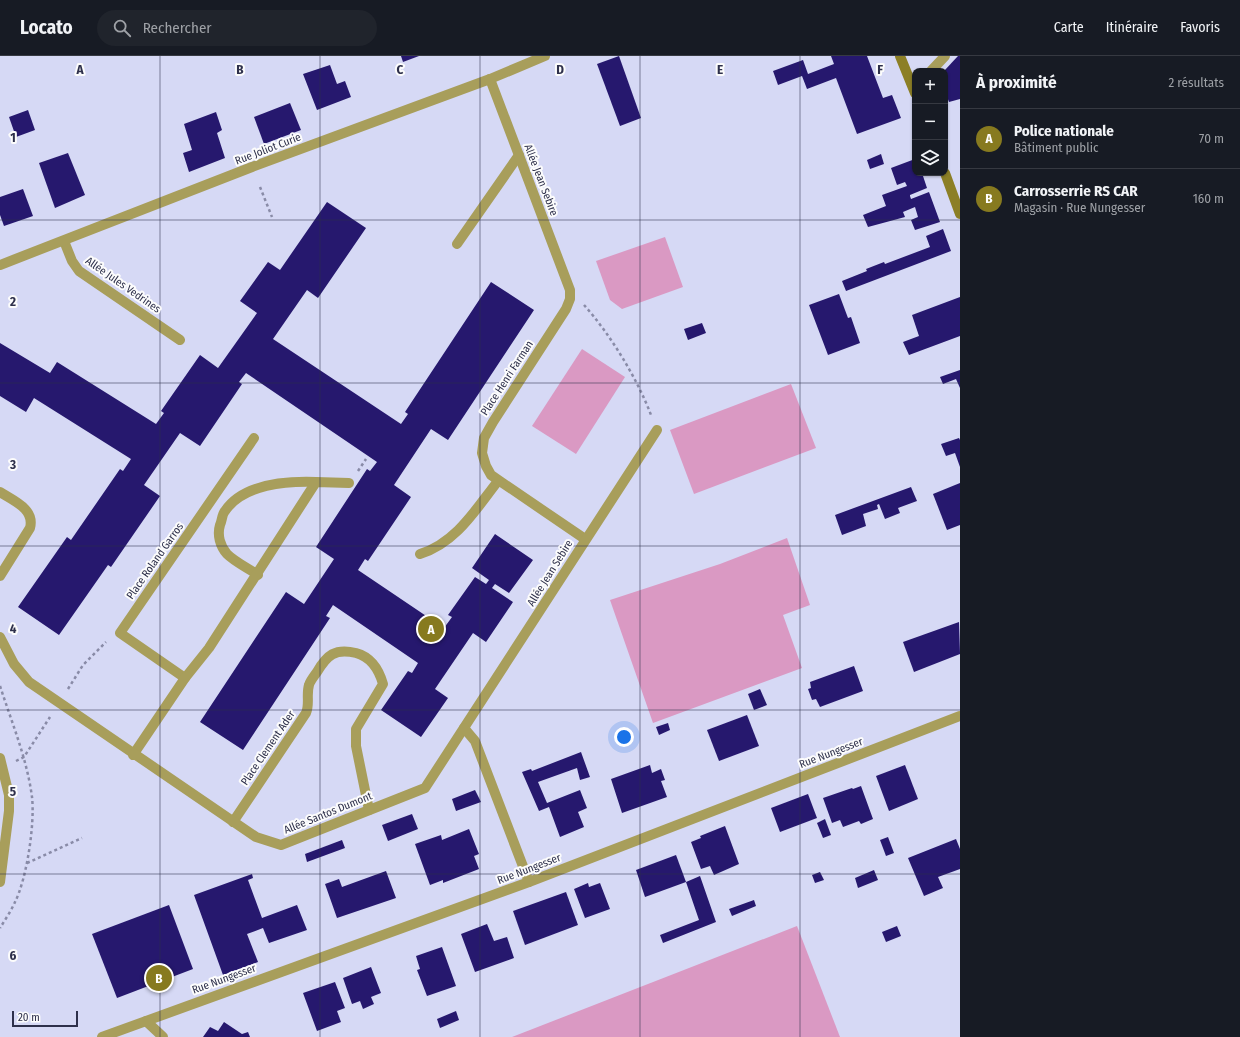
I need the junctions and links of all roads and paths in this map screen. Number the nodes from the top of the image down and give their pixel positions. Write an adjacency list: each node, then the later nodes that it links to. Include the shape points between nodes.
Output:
1 (545, 56): 5 (street, Rue Joliot Curie)
2 (900, 56): 6 (street)
3 (945, 56): 4 (street)
4 (934, 68)
5 (490, 79): 7 (street, Allée Jean Sebire); 12 (street, Rue Joliot Curie)
6 (912, 84)
7 (519, 155): 13 (street); 15 (street, Allée Jean Sebire)
8 (946, 176): 10 (street)
9 (260, 187): 11 (path)
10 (960, 214)
11 (272, 217)
12 (64, 240): 14 (street, Rue Joliot Curie); 16 (street, Allée Jules Vedrines, via 72,261 79,270)
13 (457, 244)
14 (0, 264)
15 (570, 290): 17 (path, via 591,313 619,354 645,400); 19 (street, Place Henri Farman, via 566,310 484,438 482,453 486,466)
16 (180, 340)
17 (657, 430): 23 (street, Allée Jean Sebire)
18 (254, 438): 28 (street, Place Roland Garros, via 120,633)
19 (498, 481): 23 (street, Place Henri Farman); 24 (street, via 461,529 437,547)
20 (316, 482): 21 (street); 25 (street); 25 (street, via 294,481 268,485 237,498 224,511 218,532 221,545 227,554)
21 (350, 482)
22 (0, 492): 26 (street, via 26,510 32,521)
23 (585, 539): 30 (street, Allée Jean Sebire)
24 (420, 554)
25 (258, 575): 28 (street, via 209,648)
26 (0, 576)
27 (0, 637): 31 (street, Allée Santos Dumont, via 14,664 28,682)
28 (184, 678): 31 (street)
29 (960, 716): 38 (street, Rue Nungesser)
30 (464, 728): 33 (street, Allée Santos Dumont, via 425,788); 38 (street, via 476,742)
31 (133, 755): 34 (street, Allée Santos Dumont)
32 (0, 758): 37 (street, via 9,795 9,811)
33 (369, 810): 34 (street, Allée Santos Dumont, via 281,845 256,837); 34 (street, Place Clement Ader, via 356,746 356,730 383,684 379,670 363,655 346,651 335,652 324,660 308,685 309,707 306,713)
34 (233, 822)
35 (82, 838): 36 (path)
36 (27, 863)
37 (0, 882)
38 (529, 882): 39 (street, Rue Nungesser)
39 (146, 1021): 40 (street, Rue Nungesser); 41 (street)
40 (102, 1037)
41 (163, 1037)

